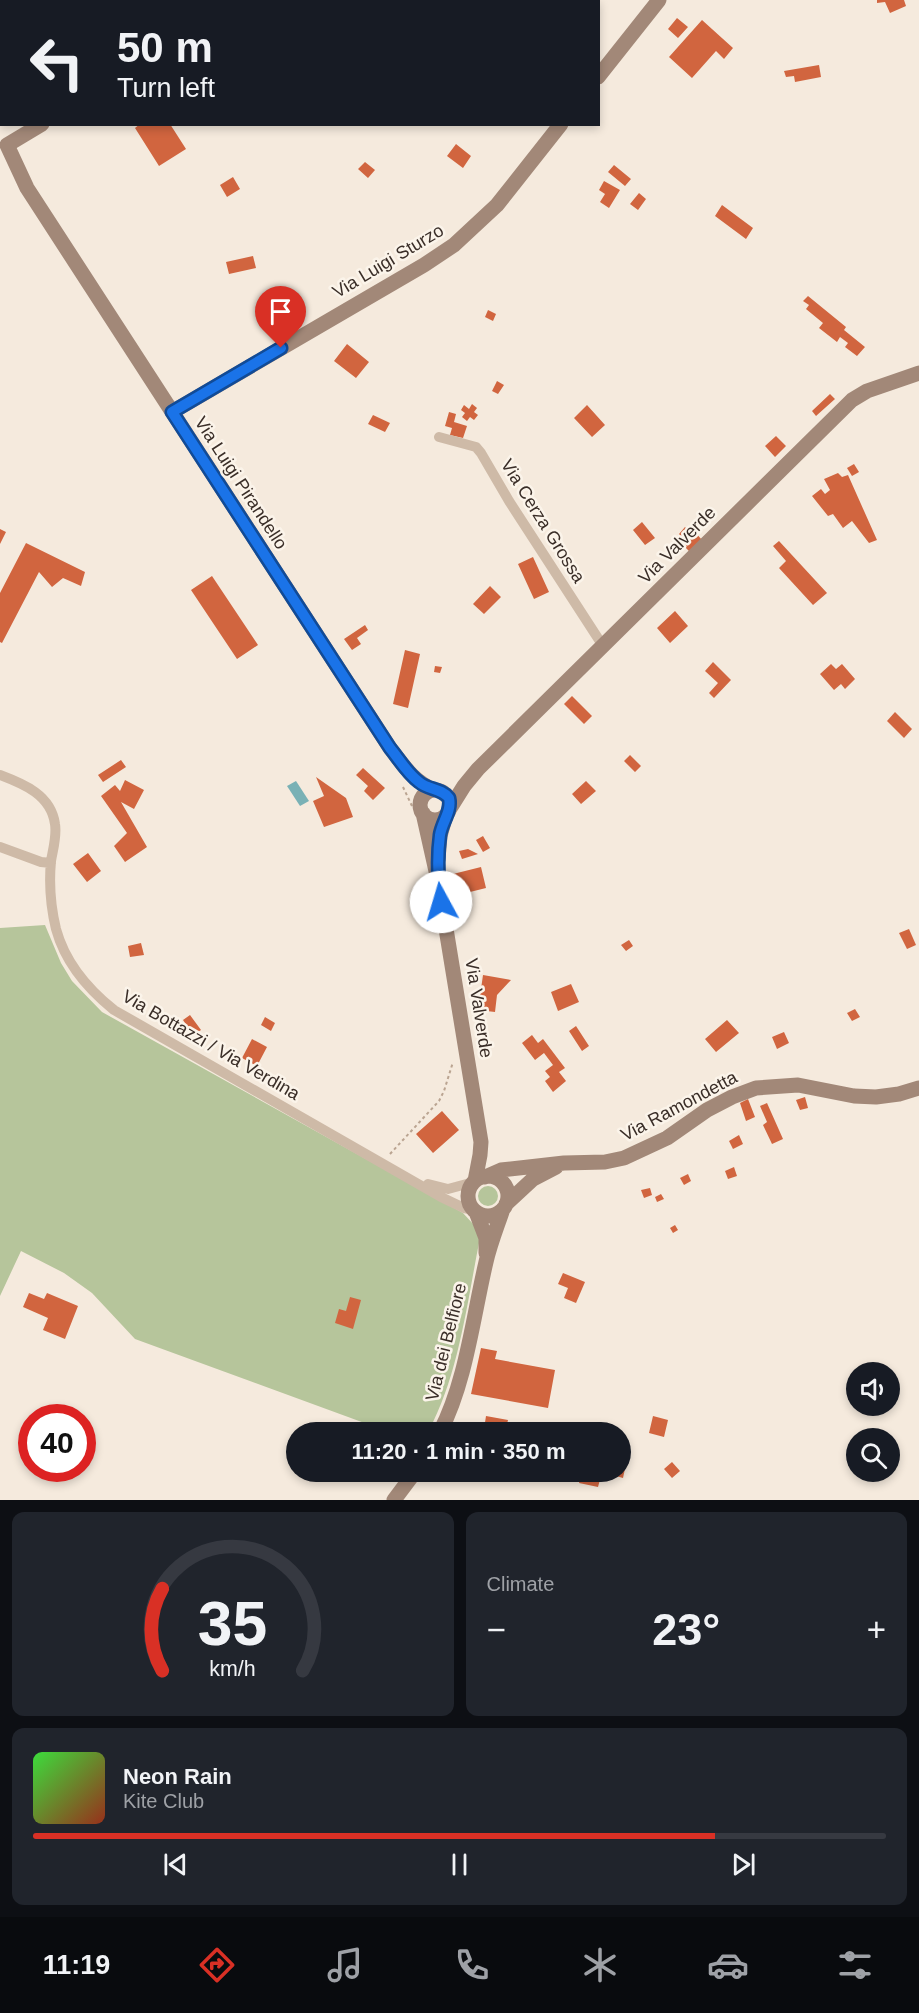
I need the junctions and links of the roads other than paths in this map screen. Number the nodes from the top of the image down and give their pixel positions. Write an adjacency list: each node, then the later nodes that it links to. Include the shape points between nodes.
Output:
1 (659, 0): 2 (street)
2 (600, 74)
3 (39, 126): 5 (street)
4 (559, 126): 7 (street, Via Luigi Sturzo, via 497,205 454,245)
5 (3, 147): 7 (street, Via Luigi Pirandello)
6 (919, 373): 9 (street, Via Valverde, via 867,390 852,400)
7 (172, 412): 10 (street, Via Luigi Pirandello)
8 (439, 437): 9 (street, Via Cerza Grossa, via 476,447 482,453)
9 (603, 646): 11 (street, Via Valverde)
10 (390, 748): 13 (street, via 416,780); 14 (street)
11 (478, 769): 13 (street, via 456,784); 15 (street)
12 (0, 775): 17 (street, Via Bottazzi / Via Verdina, via 36,792 52,813 55,838)
13 (437, 790): 14 (street, via 424,795); 15 (street, via 449,798)
14 (419, 811): 15 (street, via 437,820); 18 (street)
15 (448, 813): 18 (street, via 440,836)
16 (0, 846): 17 (street)
17 (51, 863): 21 (street, Via Bottazzi / Via Verdina, via 56,930 71,962 99,998)
18 (438, 880): 22 (street, Via Valverde, via 481,1143 478,1168)
19 (919, 1088): 20 (street, Via Ramondetta, via 876,1097 798,1085 756,1088 707,1110 639,1152 605,1162)
20 (564, 1163): 22 (street, Via Ramondetta, via 501,1170); 23 (street, via 533,1179)
21 (413, 1179): 22 (street, via 448,1189); 24 (street, via 441,1197)
22 (486, 1180): 23 (street, via 508,1197); 24 (street, via 470,1187 468,1199)
23 (505, 1206): 24 (street, via 490,1216); 25 (street, Via dei Belfiore)
24 (475, 1211): 25 (street, via 486,1238)
25 (487, 1259): 26 (street, Via dei Belfiore, via 457,1389)
26 (445, 1422)
27 (408, 1482): 28 (street)
28 (394, 1500)

